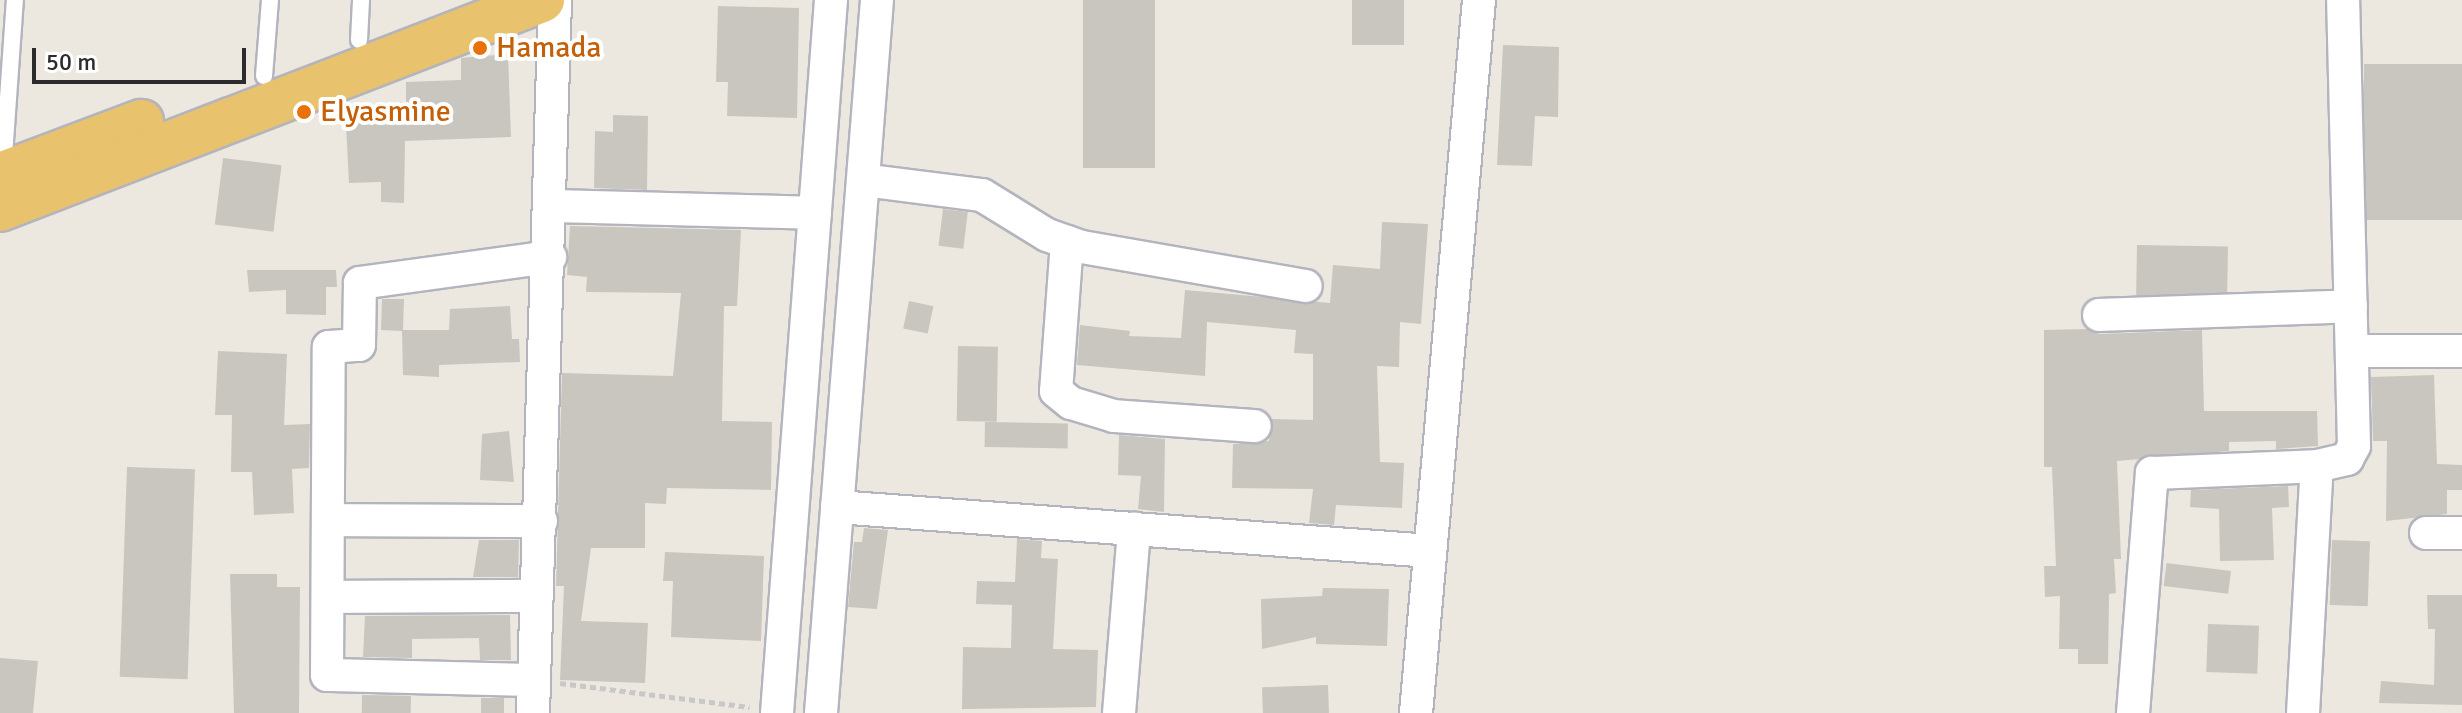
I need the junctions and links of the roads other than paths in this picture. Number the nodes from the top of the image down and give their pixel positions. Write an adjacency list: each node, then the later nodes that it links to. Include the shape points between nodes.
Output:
1 (15, 0): 13 (lane)
2 (270, 0): 11 (lane)
3 (461, 0): 10 (highway)
4 (542, 0): 13 (highway)
5 (555, 0): 14 (street)
6 (831, 0): 15 (street)
7 (877, 0): 12 (street)
8 (1479, 0): 31 (street)
9 (2343, 0): 19 (street)
10 (360, 20): 11 (highway)
11 (264, 76): 13 (highway)
12 (863, 180): 16 (street, via 982,195); 25 (street)
13 (1, 186)
14 (551, 206): 15 (street); 17 (street)
15 (815, 213): 35 (street)
16 (1067, 242): 18 (street, via 1150,262); 23 (street, via 1056,391 1071,403 1114,416)
17 (550, 257): 26 (street, via 360,283 359,345 329,347); 27 (street)
18 (1306, 286)
19 (2351, 306): 20 (street); 21 (street)
20 (2099, 315)
21 (2353, 351): 22 (street); 24 (street, via 2354,446 2347,459)
22 (2462, 351)
23 (1255, 426)
24 (2317, 466): 40 (street, via 2152,473); 41 (street)
25 (837, 507): 28 (street); 37 (street)
26 (328, 520): 27 (street); 33 (street)
27 (541, 521): 32 (street)
28 (1134, 529): 31 (street); 38 (street)
29 (2426, 533): 30 (street)
30 (2462, 533)
31 (1430, 551): 39 (street)
32 (537, 596): 33 (street); 34 (street)
33 (328, 597): 34 (street, via 327,675)
34 (534, 680): 36 (street)
35 (785, 712)
36 (533, 713)
37 (821, 713)
38 (1119, 713)
39 (1416, 713)
40 (2133, 713)
41 (2303, 713)

